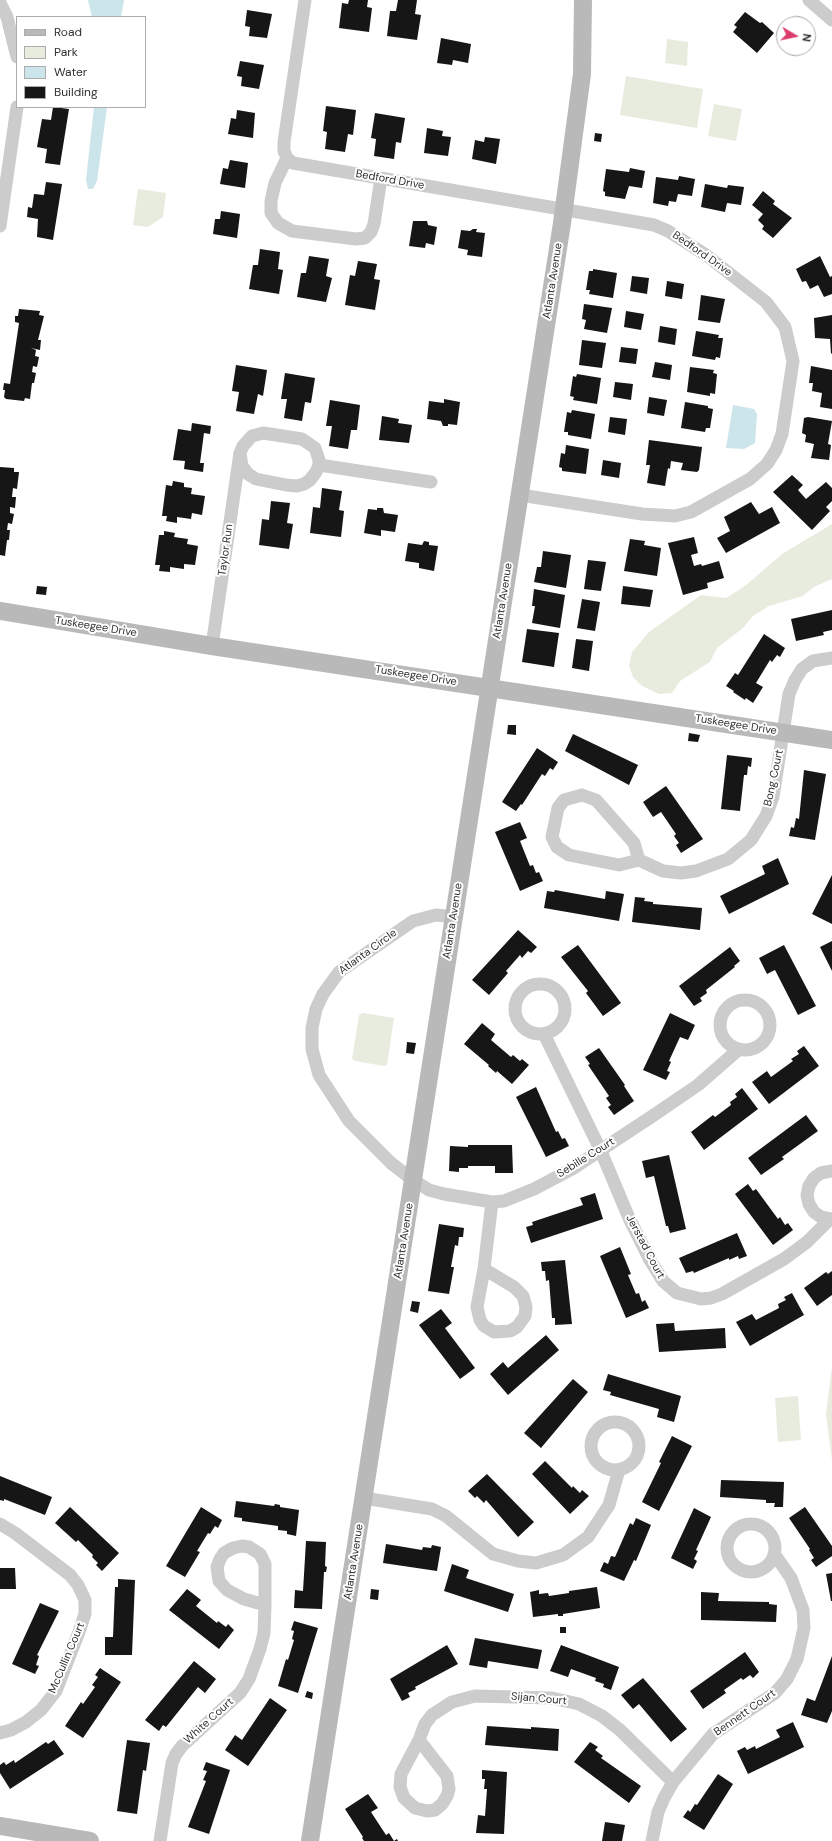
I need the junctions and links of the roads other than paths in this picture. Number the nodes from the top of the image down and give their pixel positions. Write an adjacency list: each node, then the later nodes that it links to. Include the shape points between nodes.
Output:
1 (305, 0): 8 (street, via 284,142 284,151)
2 (583, 0): 10 (street, Atlanta Avenue, via 582,74)
3 (809, 0): 5 (street)
4 (0, 3): 6 (street, via 7,17)
5 (832, 20)
6 (16, 53)
7 (17, 108): 11 (street)
8 (288, 158): 9 (street, Bedford Drive, via 300,165); 9 (street, via 275,183 271,213 278,223 292,230 365,238 374,224)
9 (381, 178): 10 (street, Bedford Drive)
10 (564, 210): 15 (street, Atlanta Avenue); 15 (street, Bedford Drive, via 654,225 668,231 706,255 766,302 786,327 790,342 793,361 789,390 782,434 767,464 750,479 691,512 675,516 658,516)
11 (0, 226)
12 (240, 453): 13 (street, Taylor Run, via 252,436 270,433 308,442 318,454); 13 (street, via 242,466 248,474 256,479 280,484 304,484 316,472); 17 (street, Taylor Run)
13 (318, 465): 14 (street)
14 (431, 482)
15 (520, 495): 19 (street, Atlanta Avenue)
16 (0, 612): 17 (street, Tuskeegee Drive)
17 (212, 646): 19 (street, Tuskeegee Drive)
18 (832, 658): 20 (street, Bong Court, via 813,661 802,669 789,694)
19 (489, 688): 20 (street, Tuskeegee Drive); 23 (street, Atlanta Avenue)
20 (784, 732): 21 (street, Tuskeegee Drive); 22 (street, Bong Court, via 773,797 766,816 751,840 728,859 696,871 662,871)
21 (832, 740)
22 (639, 860): 22 (street, via 634,843 596,800 589,796 577,796 564,800 558,808 552,837 561,850 570,855 619,865)
23 (454, 917): 28 (street, Atlanta Avenue); 28 (street, Atlanta Circle, via 436,914 413,921 339,972 322,994 313,1023 312,1049 324,1084 365,1139)
24 (544, 1034): 26 (street, Jerstad Court)
25 (738, 1050): 26 (street, Sebille Court, via 698,1085)
26 (600, 1149): 29 (street, Sebille Court, via 572,1169 534,1189 504,1201); 30 (street, Jerstad Court, via 629,1218 656,1270 669,1287 685,1296 701,1299 722,1294 784,1259)
27 (832, 1171): 30 (street, Jerstad Court, via 821,1173 814,1178 807,1195 814,1212)
28 (413, 1180): 29 (street, Sebille Court, via 433,1191); 33 (street, Atlanta Avenue)
29 (492, 1202): 31 (street)
30 (831, 1220)
31 (484, 1269): 31 (street, via 477,1307 480,1320 494,1332 510,1331 517,1327 525,1316 523,1296 514,1287)
32 (619, 1470): 33 (street, via 609,1505 588,1537 564,1555 536,1563 493,1554 446,1516 432,1509)
33 (364, 1498): 43 (street, Atlanta Avenue)
34 (0, 1524): 37 (street, McCullin Court, via 70,1575 85,1600 85,1614 56,1691 41,1710 26,1722)
35 (774, 1556): 39 (street, Bennett Court, via 791,1578 803,1610 804,1628 797,1659 787,1679 776,1693 713,1734)
36 (264, 1605): 36 (street, White Court, via 227,1590 219,1581 218,1567 224,1553 242,1546 260,1554 266,1572); 42 (street, White Court, via 264,1633 249,1679 240,1693 182,1746 172,1763)
37 (0, 1733)
38 (419, 1740): 38 (street, Sijan Court, via 401,1774 400,1787 404,1798 415,1808 435,1810 447,1796 447,1776); 39 (street, Sijan Court, via 425,1724 432,1715 452,1702 475,1696 552,1698 579,1704 602,1716 620,1730)
39 (673, 1782): 44 (street, Bennett Court, via 658,1812)
40 (0, 1826): 41 (street)
41 (90, 1841)
42 (160, 1841)
43 (310, 1841)
44 (652, 1841)

